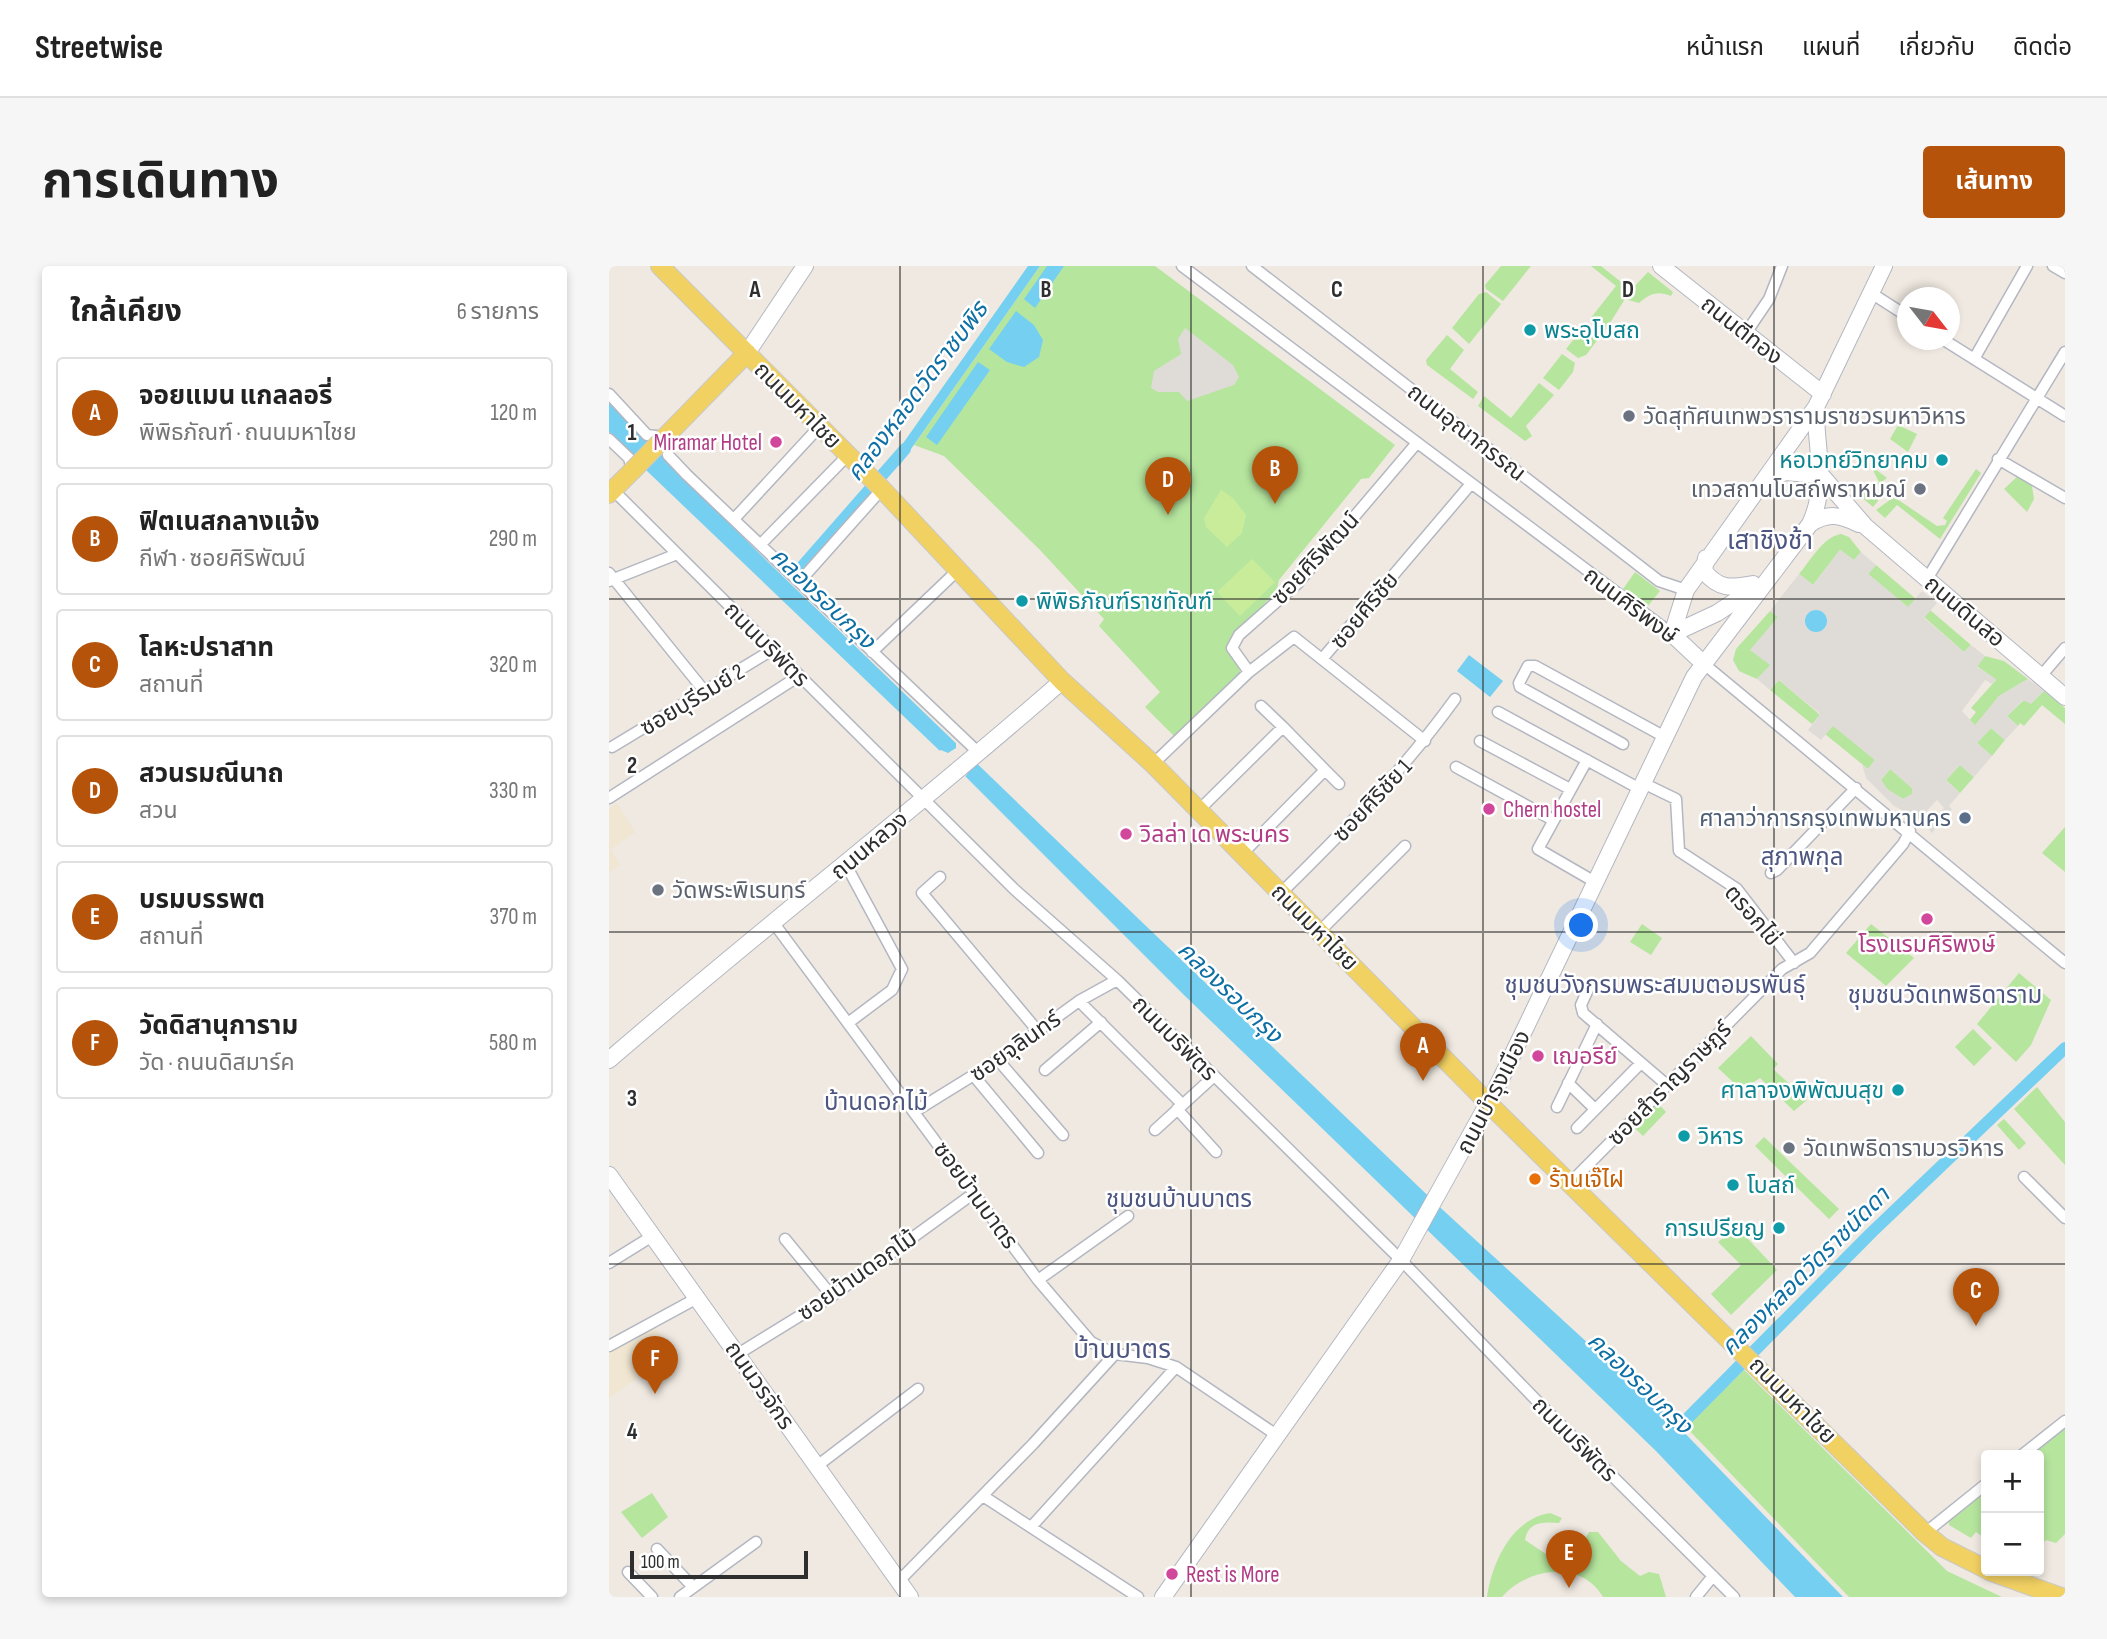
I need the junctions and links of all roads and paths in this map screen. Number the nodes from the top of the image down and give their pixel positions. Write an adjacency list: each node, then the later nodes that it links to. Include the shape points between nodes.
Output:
1 (660, 266): 16 (main road, ถนนมหาไชย)
2 (805, 266): 16 (main road)
3 (1182, 266): 25 (street, ถนนศิริพงษ์)
4 (1252, 266): 46 (street, ถนนอุณากรรณ, via 1654,578)
5 (1661, 266): 13 (main road, ถนนตีทอง)
6 (1782, 266): 13 (street, via 1769,299)
7 (1884, 266): 11 (main road, ถนนบำรุงเมือง)
8 (2027, 266): 17 (street)
9 (2053, 266): 10 (street)
10 (2065, 272)
11 (1871, 293): 12 (street); 20 (main road, ถนนบำรุงเมือง)
12 (1897, 310)
13 (1746, 333): 20 (main road, ถนนตีทอง)
14 (1960, 350): 17 (street)
15 (2065, 352): 19 (street)
16 (747, 353): 22 (main road, ถนนมหาไชย); 23 (main road)
17 (1974, 359): 19 (street)
18 (609, 394): 23 (street, via 647,435)
19 (2035, 398): 21 (street); 27 (street)
20 (1819, 400): 29 (main road, ถนนบำรุงเมือง, via 1815,436); 32 (main road, ถนนบำรุงเมือง)
21 (2065, 416)
22 (820, 426): 26 (main road, ถนนมหาไชย); 35 (street)
23 (665, 437): 28 (main road, bridge); 35 (street, via 668,455)
24 (609, 439): 28 (street, via 629,458)
25 (1416, 444): 31 (street, ถนนศิริพงษ์); 53 (street, ซอยศิริพัฒน์, via 1298,583 1239,635 1232,648)
26 (848, 455): 30 (main road, ถนนมหาไชย); 38 (street)
27 (1998, 459): 34 (street); 43 (street)
28 (632, 471): 33 (main road)
29 (1821, 475): 32 (main road, via 1785,472); 36 (main road, ถนนบำรุงเมือง, via 1819,504); 37 (main road, ถนนดินสอ)
30 (877, 483): 41 (main road, ถนนมหาไชย); 44 (street)
31 (1470, 485): 47 (street, ถนนศิริพงษ์); 51 (street, ซอยศิริชัย)
32 (1758, 485): 40 (main road, ถนนบำรุงเมือง)
33 (610, 490): 39 (street, ถนนบริพัตร)
34 (2065, 498)
35 (734, 519): 38 (street)
36 (1810, 524): 37 (main road, ถนนดินสอ, via 1833,514); 45 (main road, ถนนบำรุงเมือง)
37 (1865, 526): 43 (main road, ถนนดินสอ)
38 (761, 544): 44 (street)
39 (677, 554): 42 (street); 49 (street, ถนนบริพัตร)
40 (1706, 558): 45 (main road, via 1704,571 1727,589); 46 (main road, ถนนบำรุงเมือง)
41 (958, 570): 50 (street); 56 (main road, ถนนมหาไชย)
42 (611, 578): 57 (street)
43 (1927, 579): 55 (main road, ถนนดินสอ)
44 (800, 580): 50 (street)
45 (1763, 582): 47 (main road, via 1717,613); 52 (main road, ถนนบำรุงเมือง)
46 (1686, 590): 47 (main road, ถนนบำรุงเมือง)
47 (1672, 634): 52 (main road, ถนนศิริพงษ์)
48 (2065, 648): 55 (street)
49 (772, 650): 54 (street, ถนนบริพัตร); 57 (street, ซอยบุรีรมย์ 2)
50 (872, 652): 68 (street)
51 (1322, 659): 53 (street, ซอยศิริชัย, via 1294,637); 64 (street)
52 (1704, 664): 63 (main road, ถนนบำรุงเมือง); 75 (street, ถนนศิริพงษ์)
53 (1249, 672): 70 (street, ซอยศิริชัย)
54 (799, 676): 77 (street); 78 (street, ถนนบริพัตร)
55 (2041, 676): 58 (main road, ถนนดินสอ)
56 (1062, 681): 68 (main road, ถนนหลวง); 70 (main road, ถนนมหาไชย)
57 (706, 692): 67 (street, ซอยบุรีรมย์ 2)
58 (2065, 697)
59 (1455, 699): 64 (street, ซอยศิริชัย 1)
60 (1261, 706): 62 (street)
61 (1498, 712): 69 (street)
62 (1283, 727): 72 (street); 79 (street)
63 (1665, 737): 66 (street, via 1528,666 1520,687); 74 (main road, ถนนบำรุงเมือง)
64 (1425, 741): 88 (street, ซอยศิริชัย 1, via 1369,807)
65 (1480, 741): 76 (street)
66 (1623, 744)
67 (612, 747)
68 (980, 754): 78 (main road, ถนนหลวง)
69 (1587, 760): 74 (street); 76 (street)
70 (1153, 764): 79 (main road, ถนนมหาไชย)
71 (1456, 767): 80 (street)
72 (1325, 770): 73 (street); 83 (street)
73 (1339, 784)
74 (1642, 786): 87 (main road, ถนนบำรุงเมือง); 91 (street, ตรอกไข่, via 1676,799 1679,851 1737,889)
75 (1856, 788): 81 (street, ถนนศิริพงษ์); 85 (street)
76 (1570, 789): 80 (street)
77 (609, 799)
78 (925, 799): 84 (main road, ถนนหลวง); 93 (street, ถนนบริพัตร, via 1014,889)
79 (1199, 810): 83 (main road, ถนนมหาไชย)
80 (1553, 820): 87 (street, via 1538,849)
81 (1910, 831): 91 (street, ซอยสำราญราษฎร์, via 1810,953); 92 (street, ถนนศิริพงษ์)
82 (1405, 846): 90 (street)
83 (1242, 853): 88 (main road, ถนนมหาไชย)
84 (846, 865): 89 (main road, ถนนหลวง); 96 (street, via 902,969 892,990)
85 (1771, 873)
86 (940, 877): 99 (street, via 922,893)
87 (1595, 882): 108 (main road, ถนนบำรุงเมือง)
88 (1281, 893): 90 (main road, ถนนมหาไชย)
89 (773, 922): 96 (street, ซอยบ้านบาตร); 100 (main road, ถนนหลวง)
90 (1319, 932): 108 (main road, ถนนมหาไชย)
91 (1794, 962): 107 (street, ซอยสำราญราษฎร์)
92 (2065, 963)
93 (1117, 980): 95 (street, ซอยจุลินทร์); 105 (street, ถนนบริพัตร)
94 (1588, 987): 98 (street, via 1581,1009)
95 (1079, 1001): 97 (street); 99 (street, ซอยจุลินทร์)
96 (848, 1023): 112 (street, ซอยบ้านบาตร)
97 (1101, 1023): 103 (street); 109 (street)
98 (1597, 1024): 102 (street); 106 (street)
99 (1037, 1030): 101 (street, ซอยจุลินทร์)
100 (609, 1060)
101 (998, 1060): 104 (street, ซอยจุลินทร์); 115 (street)
102 (1641, 1063): 107 (street); 111 (street)
103 (1045, 1070)
104 (974, 1076): 112 (street, ซอยจุลินทร์); 117 (street)
105 (1213, 1077): 109 (street); 126 (street, ถนนบริพัตร)
106 (1568, 1083): 110 (street); 111 (street)
107 (1667, 1085): 120 (street, ซอยสำราญราษฎร์)
108 (1489, 1103): 120 (main road, ถนนมหาไชย); 126 (main road, ถนนบำรุงเมือง)
109 (1180, 1107): 114 (street); 116 (street)
110 (1557, 1107)
111 (1595, 1109): 113 (street)
112 (914, 1112): 121 (street, ซอยบ้านบาตร)
113 (1577, 1128)
114 (1155, 1130)
115 (1063, 1135)
116 (1216, 1152)
117 (1038, 1153)
118 (609, 1175): 124 (main road, ถนนวรจักร)
119 (2024, 1177): 123 (street)
120 (1570, 1183): 143 (main road, ถนนมหาไชย)
121 (974, 1193): 128 (street, ซอยบ้านบาตร); 129 (street, ซอยบ้านดอกไม้)
122 (1128, 1216): 128 (street)
123 (2065, 1218)
124 (654, 1235): 127 (street); 130 (main road, ถนนวรจักร)
125 (785, 1239): 129 (street)
126 (1401, 1260): 137 (main road, ถนนบำรุงเมือง); 148 (street, ถนนบริพัตร)
127 (609, 1264)
128 (1038, 1280): 133 (street, ซอยบ้านบาตร, via 1091,1342)
129 (832, 1296): 132 (street, ซอยบ้านดอกไม้)
130 (699, 1297): 131 (street); 132 (main road, ถนนวรจักร)
131 (609, 1346)
132 (738, 1354): 139 (main road, ถนนวรจักร)
133 (1115, 1354): 134 (street, ซอยบ้านบาตร); 141 (street)
134 (1176, 1367): 137 (street, ซอยบ้านบาตร); 142 (street)
135 (918, 1389): 139 (street)
136 (2065, 1421): 138 (street)
137 (1278, 1436): 158 (main road, ถนนบำรุงเมือง)
138 (2028, 1450)
139 (817, 1466): 151 (main road, ถนนวรจักร)
140 (1981, 1488): 143 (street)
141 (983, 1496): 142 (street); 151 (street)
142 (1031, 1527): 157 (street)
143 (1925, 1533): 146 (main road, ถนนมหาไชย)
144 (756, 1542): 152 (street)
145 (657, 1549): 152 (street)
146 (1981, 1566)
147 (628, 1572): 154 (street)
148 (1713, 1576): 159 (street); 160 (street, ถนนบริพัตร)
149 (2001, 1576): 150 (main road, ถนนมหาไชย)
150 (2009, 1580): 161 (main road); 162 (main road, ถนนมหาไชย)
151 (899, 1581): 156 (main road, ถนนวรจักร)
152 (693, 1587): 155 (street)
153 (2065, 1593): 162 (main road)
154 (652, 1597)
155 (680, 1597)
156 (910, 1597)
157 (1138, 1597)
158 (1163, 1597)
159 (1696, 1597)
160 (1734, 1597)
161 (2016, 1597)
162 (2061, 1597)

